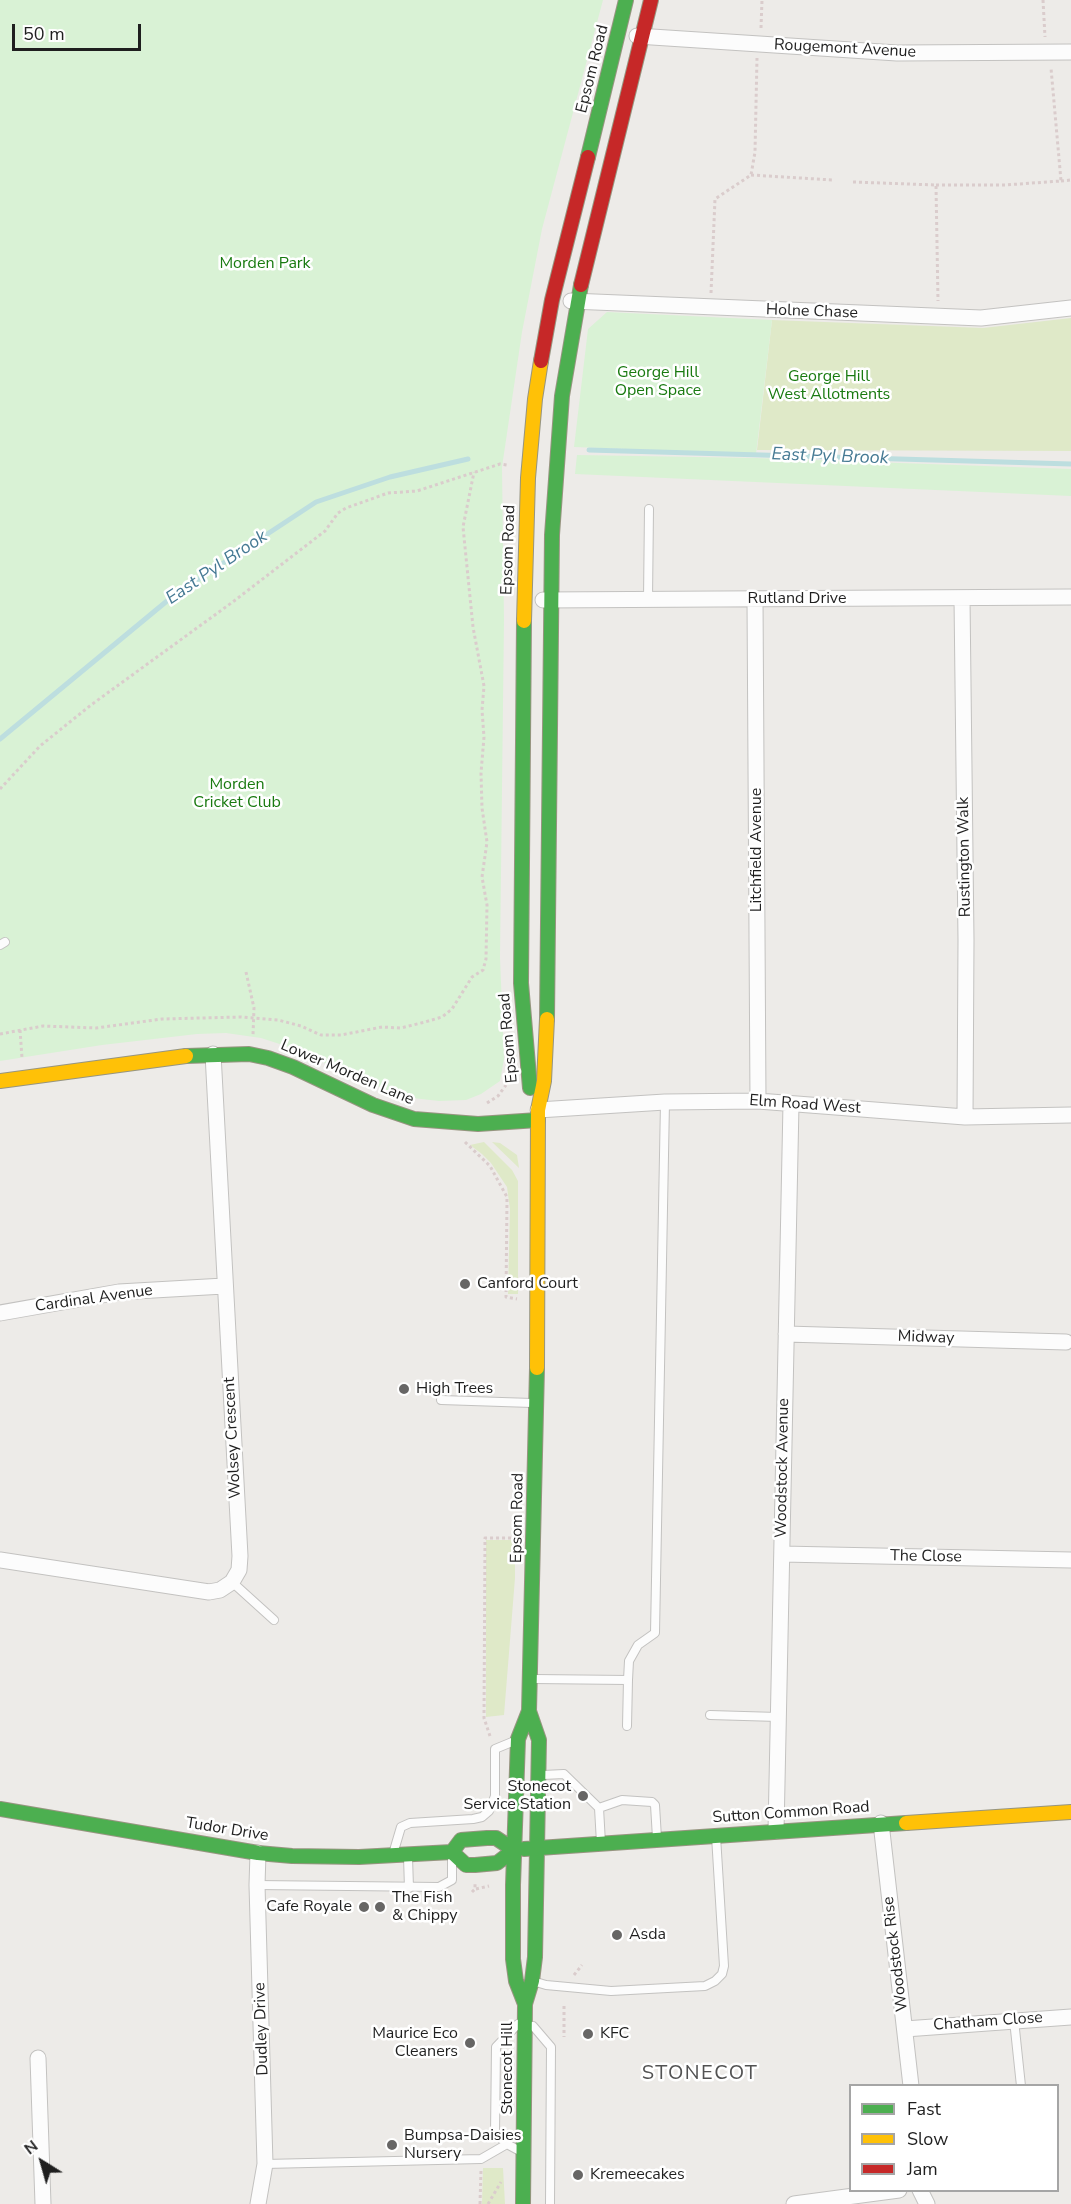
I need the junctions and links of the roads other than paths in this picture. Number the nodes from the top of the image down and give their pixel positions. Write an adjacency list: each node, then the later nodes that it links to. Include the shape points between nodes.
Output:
1 (626, 0): 3 (main road, Epsom Road)
2 (651, 0): 4 (main road, Epsom Road)
3 (618, 36): 4 (street, Rougemont Avenue); 6 (main road, Epsom Road)
4 (644, 37): 5 (street, Rougemont Avenue, via 897,53); 7 (main road, Epsom Road)
5 (1071, 52)
6 (552, 300): 7 (street, Holne Chase); 15 (main road, Epsom Road, via 535,399)
7 (577, 302): 8 (street, Holne Chase, via 981,318); 12 (main road, Epsom Road, via 562,396)
8 (1071, 308)
9 (649, 509): 13 (lane)
10 (1071, 597): 11 (street, Rutland Drive)
11 (962, 598): 14 (street, Rutland Drive); 23 (street, Rustington Walk)
12 (550, 599): 13 (street, Rutland Drive); 15 (street, Rutland Drive); 21 (main road, Epsom Road, via 549,983 544,1081)
13 (648, 600): 14 (street, Rutland Drive)
14 (755, 600): 18 (street, Litchfield Avenue)
15 (524, 601): 21 (main road, Epsom Road, via 521,983 528,1082)
16 (213, 1054): 17 (main road, Lower Morden Lane); 21 (main road, Lower Morden Lane, via 268,1058 414,1119 478,1124); 24 (street, Wolsey Crescent)
17 (0, 1081)
18 (758, 1101): 19 (street, Elm Road West); 20 (street, Elm Road West)
19 (665, 1102): 21 (street, Elm Road West); 36 (lane, via 655,1633 638,1645 629,1661)
20 (791, 1104): 23 (street, Elm Road West); 26 (street, Woodstock Avenue)
21 (538, 1115): 29 (main road, Epsom Road)
22 (1071, 1115): 23 (street, Elm Road West)
23 (964, 1117)
24 (224, 1286): 25 (street, Cardinal Avenue, via 119,1293); 33 (street, Wolsey Crescent, via 240,1556 239,1570)
25 (0, 1313)
26 (786, 1334): 27 (street, Midway); 30 (street, Woodstock Avenue)
27 (1066, 1342)
28 (441, 1400): 29 (lane)
29 (537, 1404): 35 (main road, Epsom Road)
30 (782, 1554): 32 (street, The Close); 39 (street, Woodstock Avenue)
31 (0, 1560): 33 (street, via 209,1592)
32 (1071, 1560)
33 (232, 1582): 34 (lane)
34 (274, 1620)
35 (530, 1679): 36 (lane); 37 (main road, Epsom Road)
36 (628, 1680): 40 (lane)
37 (529, 1711): 41 (main road, Epsom Road); 42 (main road, Epsom Road)
38 (710, 1715): 39 (lane)
39 (778, 1717): 48 (street, Woodstock Avenue)
40 (627, 1726)
41 (518, 1739): 42 (lane); 53 (main road, Epsom Road); 57 (lane, via 495,1749 495,1796 489,1811 473,1819 401,1827)
42 (539, 1740): 43 (main road, Epsom Road)
43 (539, 1776): 44 (lane, via 564,1774); 52 (main road, Epsom Road)
44 (599, 1808): 50 (lane, via 622,1800 652,1802); 51 (lane)
45 (0, 1809): 55 (main road, Tudor Drive)
46 (1071, 1812): 47 (main road, Sutton Common Road)
47 (881, 1823): 48 (main road, Sutton Common Road); 65 (street, Woodstock Rise)
48 (776, 1831): 49 (main road, Sutton Common Road)
49 (716, 1836): 50 (main road, Sutton Common Road); 61 (lane, via 724,1966 715,1982 705,1986 611,1991)
50 (658, 1840): 51 (main road, Sutton Common Road)
51 (601, 1844): 52 (main road, Sutton Common Road)
52 (537, 1848): 53 (main road, Sutton Common Road); 61 (main road, Stonecot Hill)
53 (514, 1850): 54 (main road, Tudor Drive, via 497,1863 466,1865); 54 (main road, Tudor Drive, via 496,1838 487,1838 461,1840); 60 (main road, Stonecot Hill)
54 (452, 1852): 56 (main road, Tudor Drive); 59 (lane, via 452,1880 439,1887)
55 (258, 1853): 57 (main road, Tudor Drive); 58 (street, Dudley Drive)
56 (408, 1854): 57 (main road, Tudor Drive); 59 (lane)
57 (393, 1855)
58 (257, 1885): 59 (lane); 71 (street, Dudley Drive)
59 (409, 1888)
60 (516, 1981): 61 (lane); 62 (main road, Stonecot Hill)
61 (531, 1981): 62 (main road, Stonecot Hill)
62 (525, 2011): 69 (lane, via 496,2047 495,2133); 70 (main road, Stonecot Hill); 76 (lane, via 551,2047)
63 (1071, 2017): 64 (street, Chatham Close)
64 (1014, 2020): 65 (street, Chatham Close); 68 (lane)
65 (904, 2029): 67 (street, Woodstock Rise)
66 (38, 2058): 73 (street)
67 (911, 2084)
68 (1021, 2084)
69 (507, 2144): 70 (lane); 71 (lane, via 481,2159)
70 (524, 2153): 75 (main road, Stonecot Hill)
71 (265, 2164): 74 (street, Dudley Drive)
72 (884, 2192): 77 (street)
73 (43, 2204)
74 (258, 2204)
75 (523, 2204)
76 (550, 2204)
77 (794, 2204)

